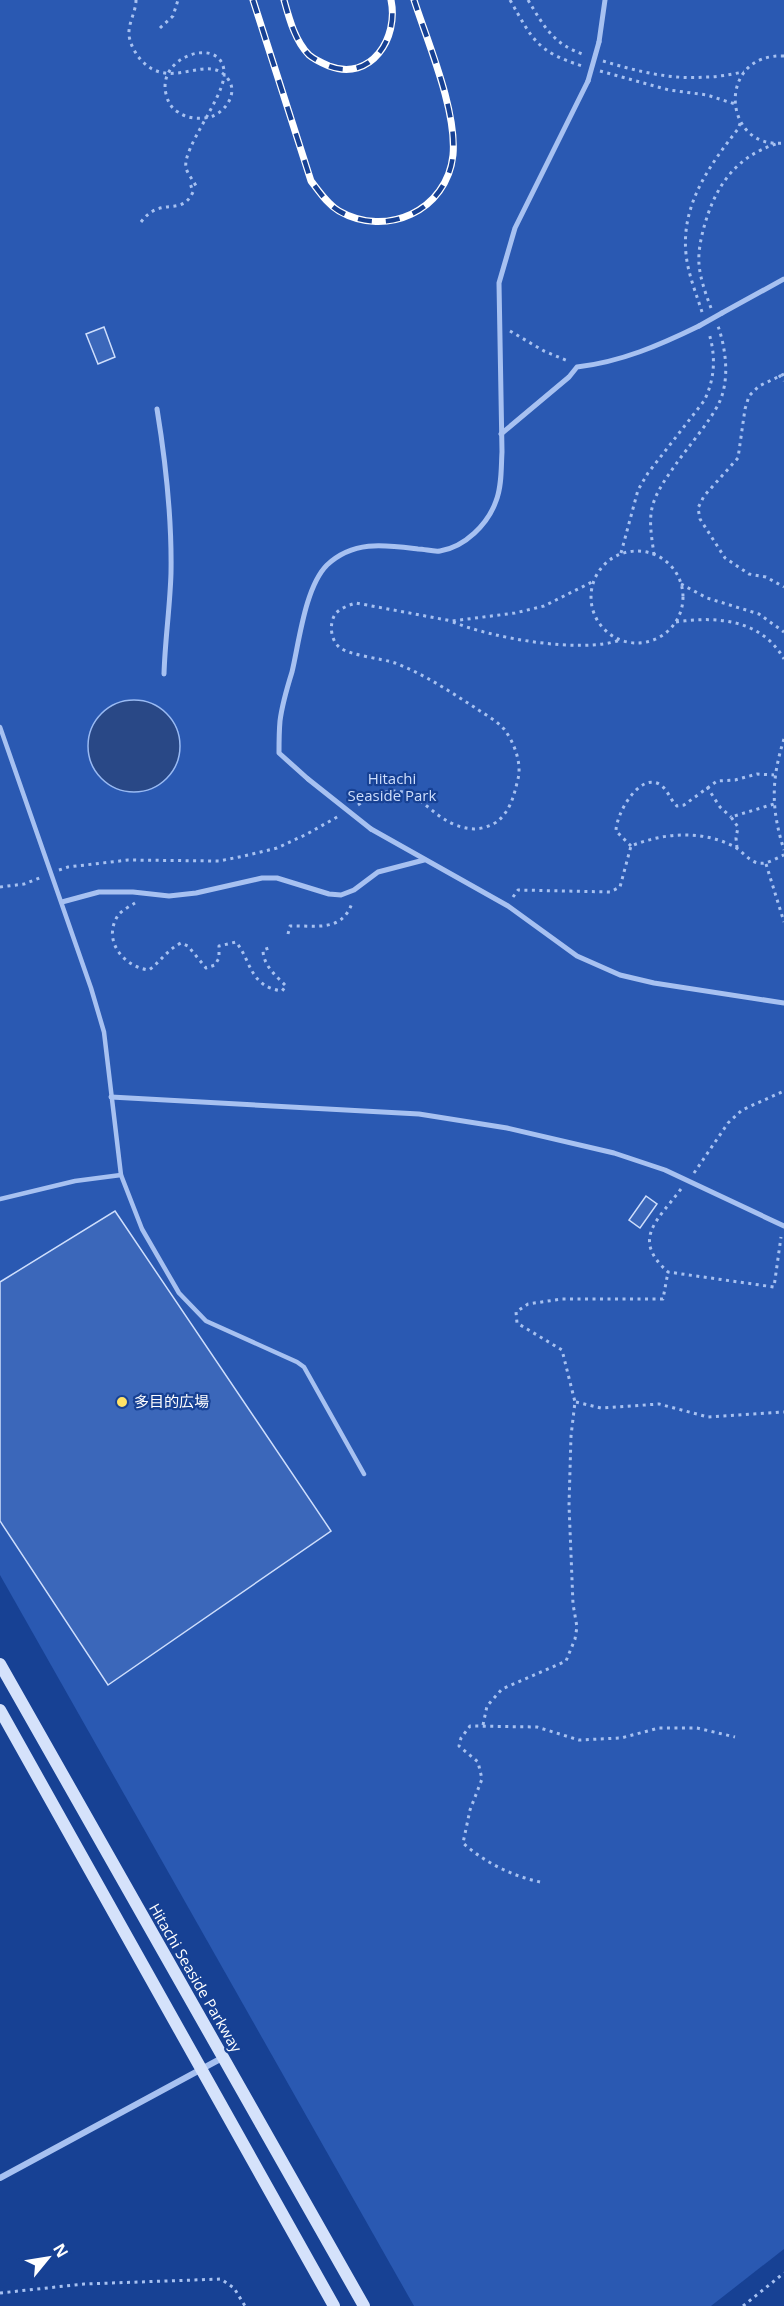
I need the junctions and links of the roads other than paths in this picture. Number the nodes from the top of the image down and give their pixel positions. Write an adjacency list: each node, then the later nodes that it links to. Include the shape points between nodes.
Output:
1 (605, 0): 4 (street, bridge, via 588,81 515,228 499,283)
2 (784, 279): 4 (street, bridge, via 661,345 601,364 577,366)
3 (157, 409): 5 (street, via 169,487 171,575)
4 (501, 434): 7 (street, bridge, via 497,500 476,531 457,546 439,551 380,544 363,546 327,566 316,582 302,621 283,705 279,753 371,829)
5 (164, 674)
6 (0, 727): 8 (lane)
7 (424, 860): 8 (street, via 378,872 341,895 277,878 170,896 99,892); 9 (street, via 508,906 577,956 620,975)
8 (62, 902): 10 (lane, via 104,1032)
9 (784, 1003)
10 (111, 1097): 11 (lane); 13 (street, via 419,1114 507,1128 614,1153 665,1170)
11 (121, 1175): 12 (lane, via 75,1180); 14 (lane, via 142,1229 179,1293 206,1322 304,1367)
12 (0, 1199)
13 (784, 1226)
14 (364, 1474)
15 (0, 1664): 17 (main road, Hitachi Seaside Parkway)
16 (0, 1710): 18 (main road)
17 (222, 2058): 18 (street); 21 (main road, Hitachi Seaside Parkway)
18 (201, 2070): 19 (street); 20 (main road)
19 (0, 2178)
20 (334, 2306)
21 (364, 2306)

